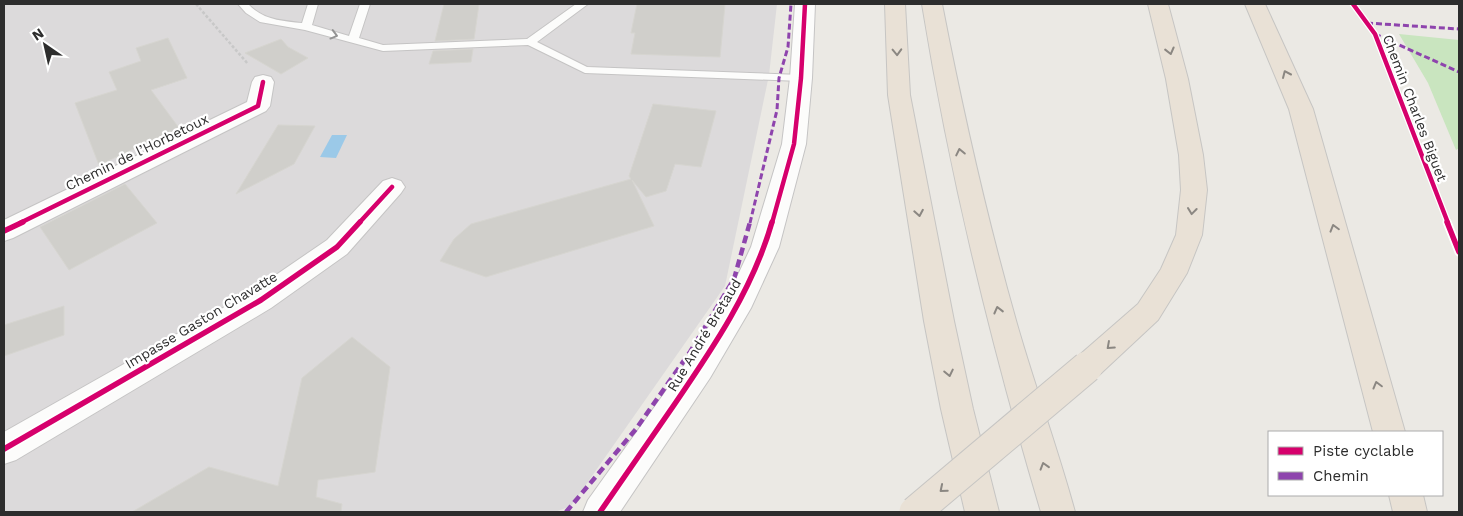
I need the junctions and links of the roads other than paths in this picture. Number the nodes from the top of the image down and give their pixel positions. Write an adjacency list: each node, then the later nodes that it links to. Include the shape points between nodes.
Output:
1 (243, 4): 10 (lane, via 262,20)
2 (313, 4): 10 (lane)
3 (364, 4): 11 (lane)
4 (583, 4): 12 (lane)
5 (806, 4): 13 (street, Rue André Bretaud)
6 (895, 4): 22 (highway, one-way to 22, via 902,114 939,321)
7 (932, 4): 23 (highway, one-way to 7, via 974,216)
8 (1158, 4): 21 (highway, one-way to 21, bridge, via 1177,79 1194,190 1189,234 1173,273 1148,312)
9 (1255, 4): 17 (highway, one-way to 9, via 1301,108)
10 (306, 27): 11 (lane, one-way to 11)
11 (353, 40): 12 (lane, via 383,48)
12 (530, 42): 13 (lane, via 585,70)
13 (801, 78): 20 (street, Rue André Bretaud, via 794,144 764,248 741,300 699,369)
14 (263, 82): 16 (street, Chemin de l’Horbetoux, via 258,106)
15 (392, 187): 18 (street, Impasse Gaston Chavatte, via 337,247 261,300)
16 (4, 231)
17 (1389, 431)
18 (4, 449)
19 (1406, 496): 24 (highway)
20 (600, 512)
21 (915, 512)
22 (982, 512)
23 (1058, 512)
24 (1410, 512)

